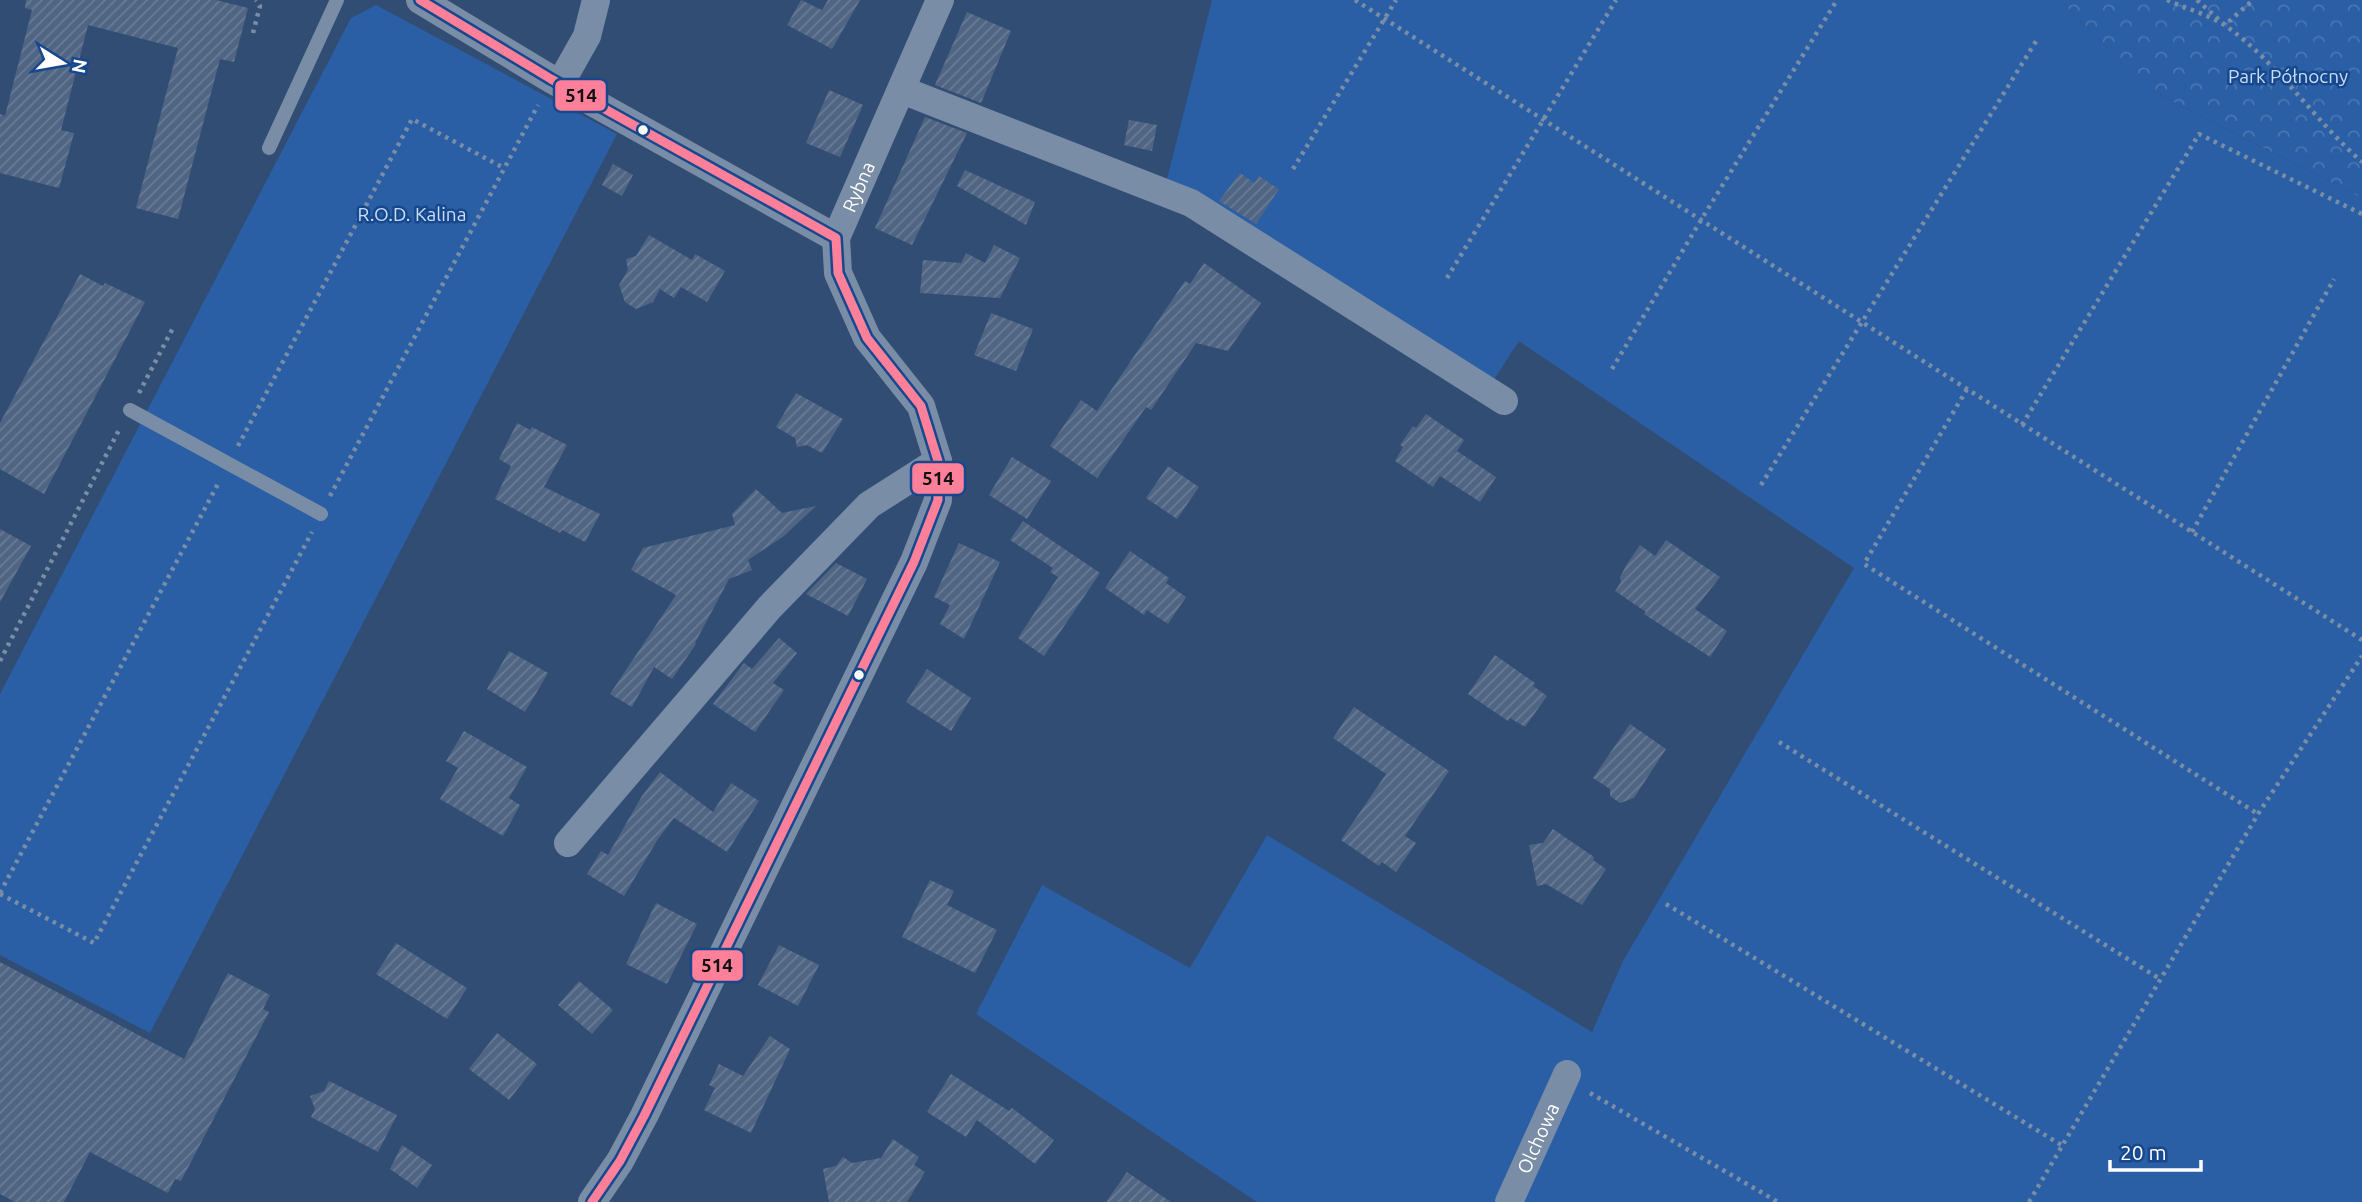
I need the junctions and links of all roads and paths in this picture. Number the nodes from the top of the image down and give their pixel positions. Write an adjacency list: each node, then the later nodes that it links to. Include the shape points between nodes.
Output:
1 (256, 0): 15 (path, via 260,6)
2 (337, 0): 20 (lane)
3 (420, 0): 17 (street)
4 (596, 0): 17 (street, via 587,36)
5 (940, 0): 18 (street, Rybna)
6 (1355, 0): 13 (path)
7 (1396, 0): 13 (path)
8 (1616, 0): 19 (path)
9 (1837, 0): 24 (path)
10 (2167, 0): 14 (path)
11 (2197, 0): 14 (path)
12 (2253, 0): 14 (path)
13 (1385, 19): 19 (path); 22 (path)
14 (2225, 25): 21 (path, via 2269,64 2337,141)
15 (253, 33)
16 (2038, 38): 28 (path)
17 (560, 84): 25 (street)
18 (902, 90): 25 (street, Rybna); 32 (street, via 1191,203)
19 (1545, 120): 24 (path); 26 (path)
20 (269, 148)
21 (2362, 162)
22 (1293, 169)
23 (2362, 214): 34 (path, via 2199,134)
24 (1701, 220): 28 (path); 30 (path)
25 (836, 238): 35 (street, Rybna, via 838,273 867,338 921,406)
26 (1447, 278)
27 (2334, 279): 38 (path)
28 (1861, 321): 31 (path); 36 (path)
29 (174, 326): 33 (path)
30 (1612, 369)
31 (1967, 389): 34 (path); 43 (path, via 1864,564)
32 (1504, 401)
33 (130, 410): 37 (lane); 41 (path)
34 (2022, 425): 38 (path)
35 (938, 461): 44 (street, via 869,505 769,608); 51 (street, Rybna, via 938,500 914,562 644,1116)
36 (1761, 485)
37 (321, 514)
38 (2192, 532): 39 (path)
39 (2362, 640)
40 (2362, 656): 43 (path)
41 (0, 661)
42 (1779, 742): 48 (path)
43 (2258, 814): 48 (path)
44 (568, 843)
45 (0, 894): 47 (path)
46 (1665, 904): 50 (path)
47 (94, 943)
48 (2160, 979): 50 (path)
49 (1566, 1076): 52 (street, Olchowa); 53 (path)
50 (2063, 1146): 54 (path)
51 (592, 1202)
52 (1509, 1202)
53 (1778, 1202)
54 (2029, 1202)

